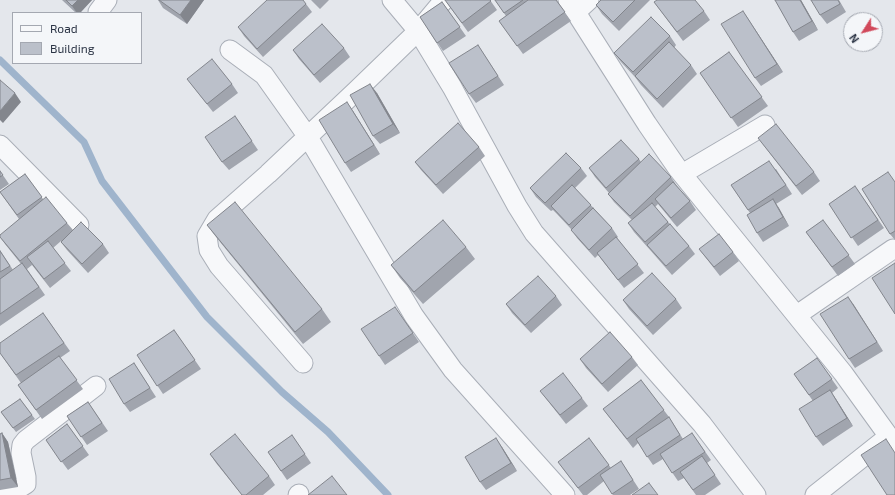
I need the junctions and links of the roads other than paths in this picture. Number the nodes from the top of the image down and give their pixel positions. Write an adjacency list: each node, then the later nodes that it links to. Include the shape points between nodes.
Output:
1 (392, 0): 4 (street)
2 (444, 0): 4 (street)
3 (578, 4): 9 (street, via 647,124)
4 (418, 31): 7 (street); 18 (street, via 534,233 702,424)
5 (230, 50): 7 (street, via 264,75)
6 (765, 125): 9 (street)
7 (308, 137): 13 (street, via 217,219 207,236 209,250 219,266); 17 (street, via 414,316 453,370)
8 (0, 145): 10 (street)
9 (682, 174): 12 (street)
10 (80, 225)
11 (893, 249): 12 (street)
12 (797, 316): 15 (street, via 843,373)
13 (303, 363)
14 (96, 386): 16 (street, via 26,440 21,453 26,484)
15 (892, 441): 19 (street)
16 (8, 495)
17 (566, 495)
18 (756, 495)
19 (815, 495)

